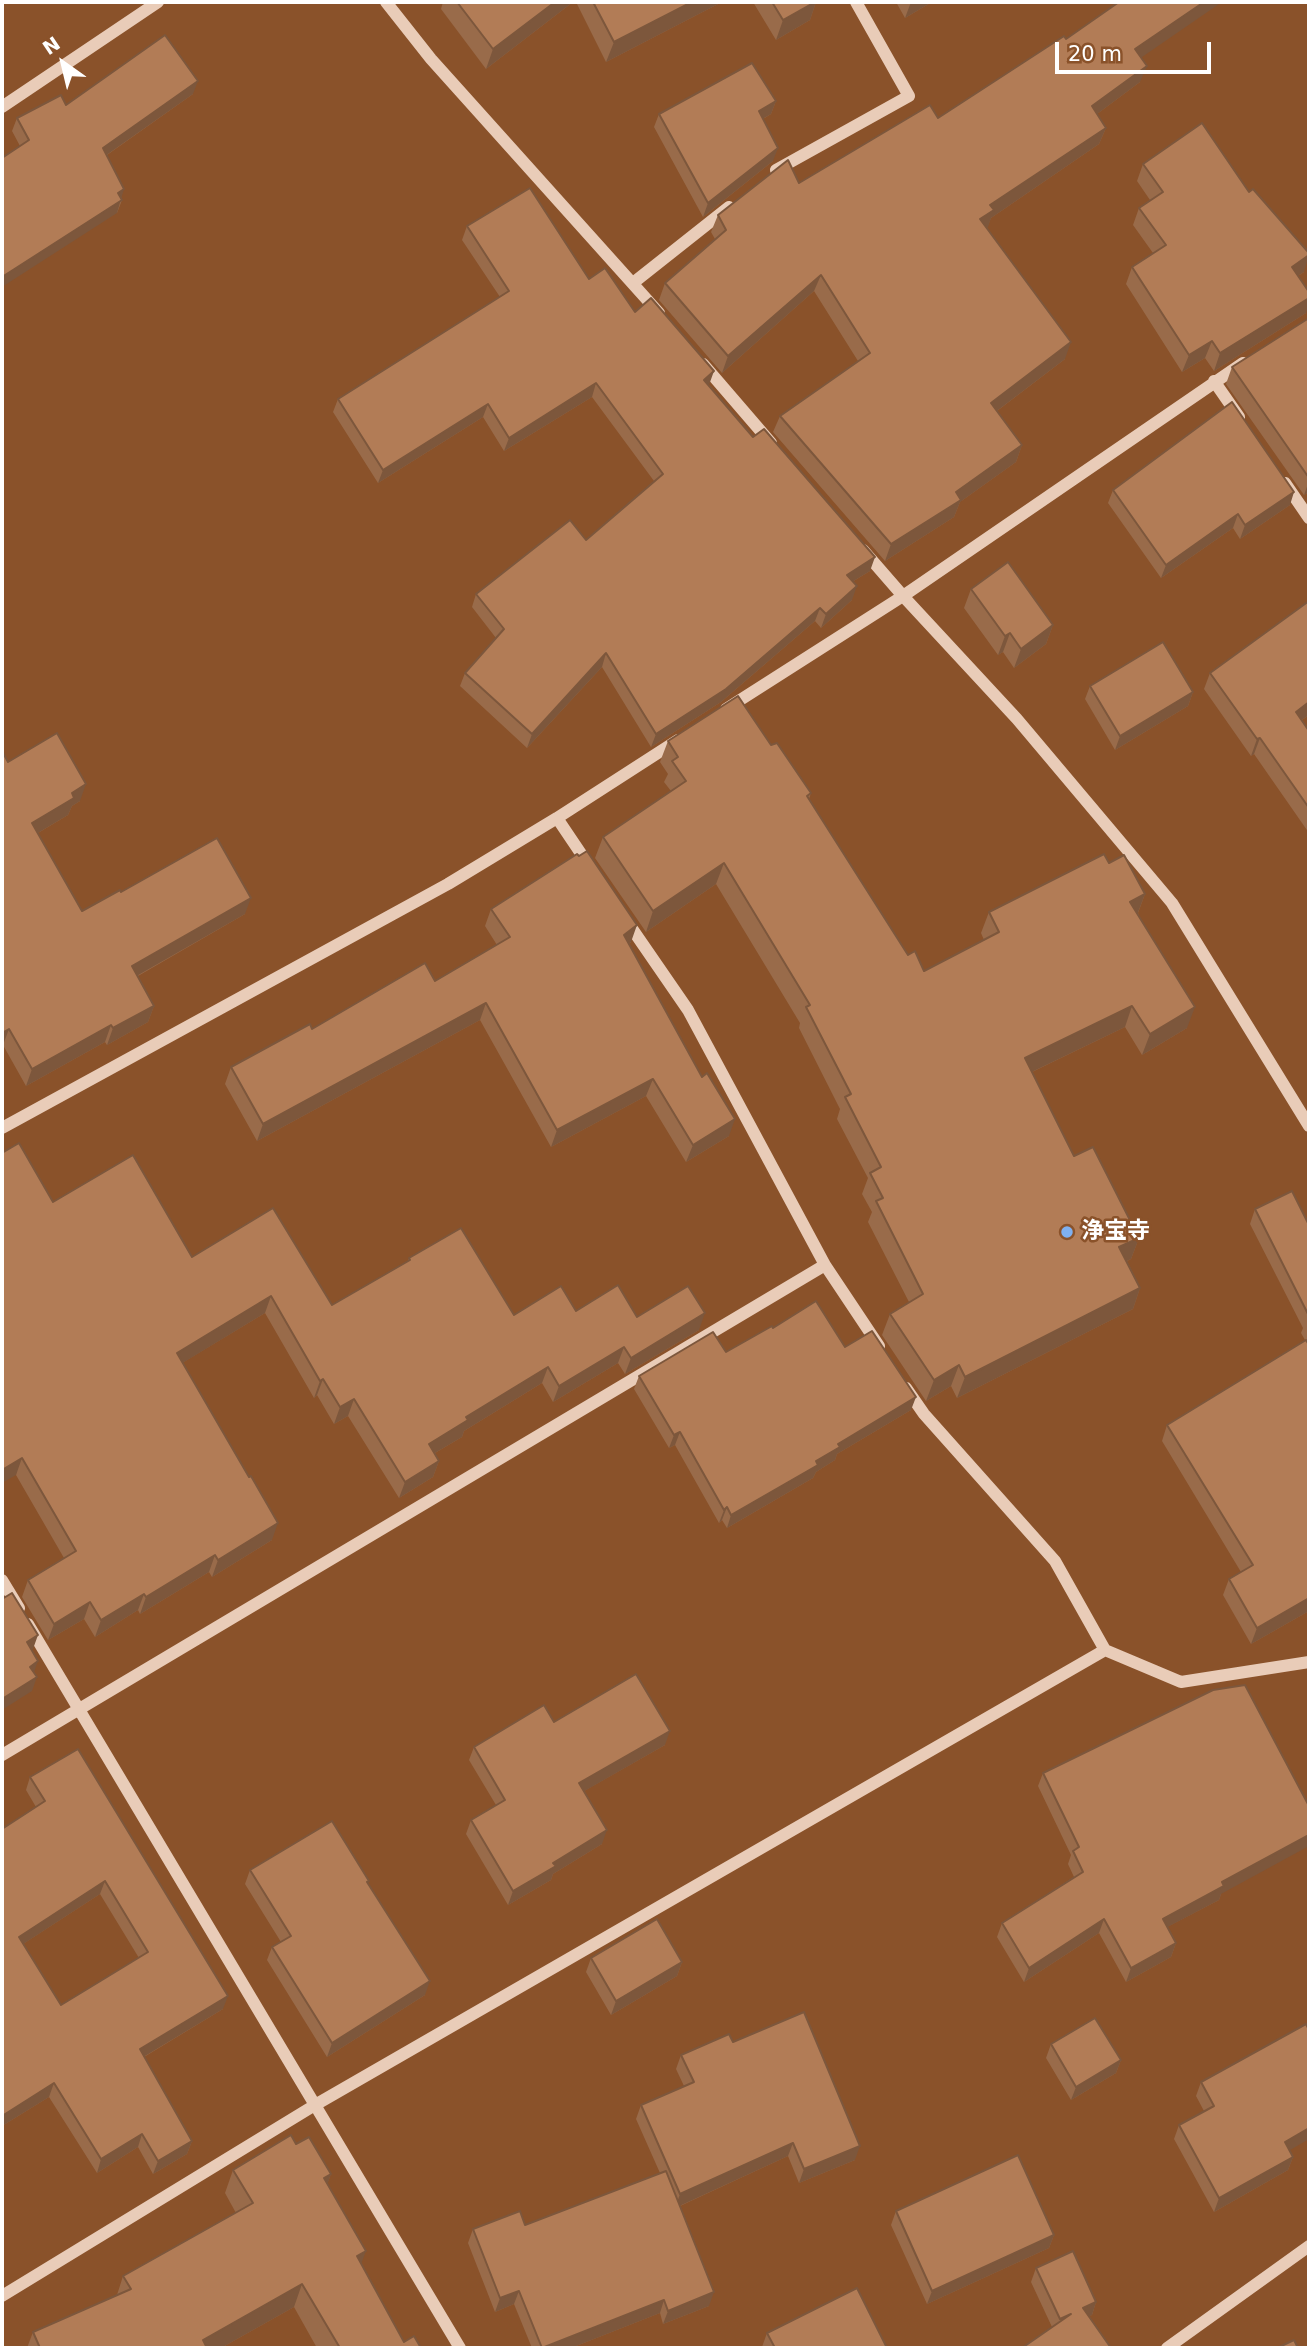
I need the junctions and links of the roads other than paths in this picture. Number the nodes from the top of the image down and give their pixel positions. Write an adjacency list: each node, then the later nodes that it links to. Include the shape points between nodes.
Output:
1 (158, 2): 4 (street)
2 (386, 2): 7 (street, via 431,59)
3 (856, 2): 5 (street, via 909,96)
4 (2, 107)
5 (769, 175)
6 (738, 200): 7 (street)
7 (633, 283): 8 (street)
8 (669, 325)
9 (1256, 355): 11 (street)
10 (696, 356): 13 (street)
11 (1214, 381): 12 (street); 17 (street)
12 (1246, 427)
13 (777, 450)
14 (1278, 472): 15 (street)
15 (1309, 517)
16 (858, 544): 17 (street)
17 (903, 596): 18 (street); 23 (street, via 1017,719 1172,903)
18 (718, 715)
19 (684, 737): 20 (street)
20 (557, 818): 21 (street); 24 (street, via 449,884)
21 (595, 875)
22 (618, 909): 25 (street, via 688,1010)
23 (1309, 1126)
24 (2, 1128)
25 (825, 1265): 26 (street); 31 (street)
26 (886, 1357)
27 (901, 1380): 29 (street, via 923,1414 1055,1561)
28 (2, 1580): 31 (street)
29 (1105, 1650): 30 (street, via 1181,1682); 33 (street)
30 (1309, 1662)
31 (78, 1708): 32 (street); 33 (street)
32 (2, 1755)
33 (315, 2105): 35 (street); 36 (street)
34 (1309, 2246): 37 (street)
35 (2, 2295)
36 (460, 2348)
37 (1167, 2348)

